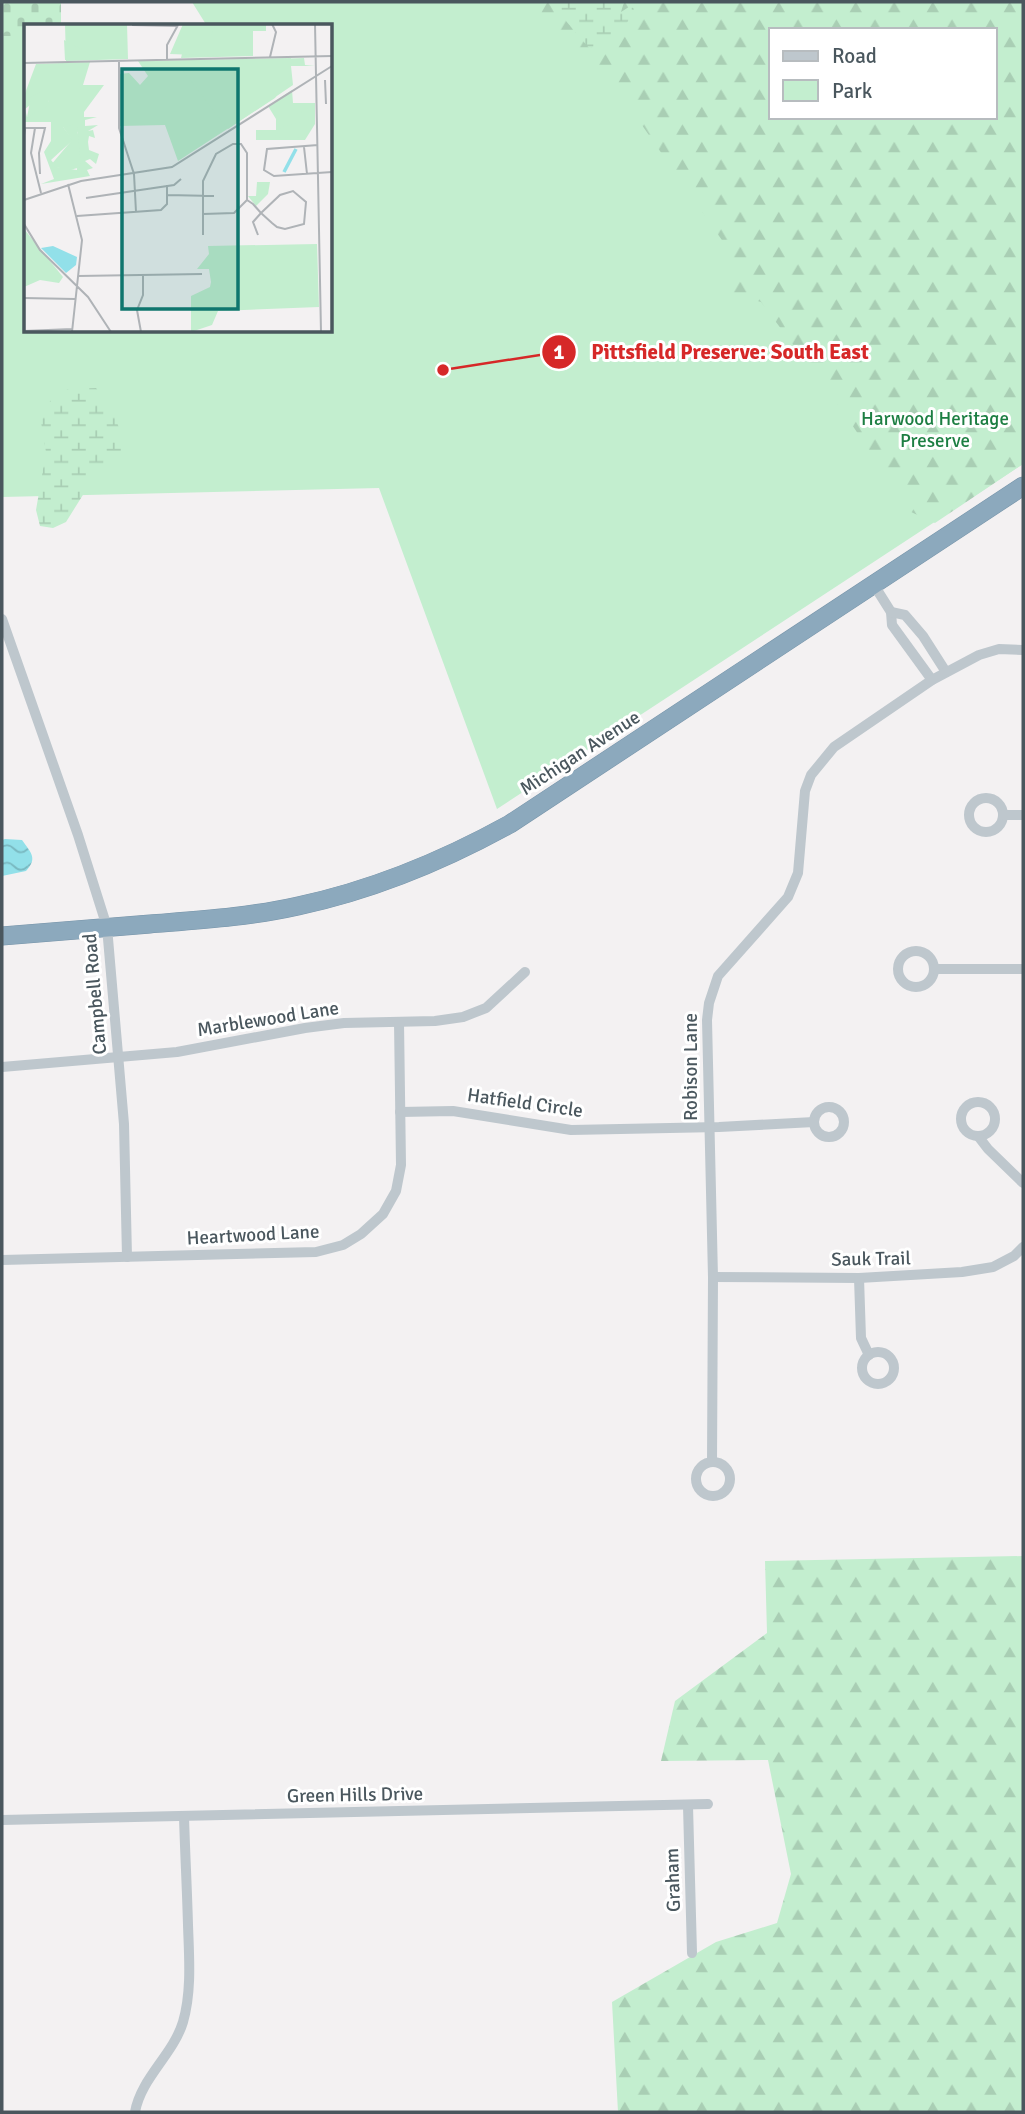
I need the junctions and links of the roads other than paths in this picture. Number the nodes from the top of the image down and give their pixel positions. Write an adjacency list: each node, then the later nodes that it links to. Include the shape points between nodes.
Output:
1 (1023, 486): 2 (highway, Michigan Avenue)
2 (874, 585): 3 (street); 10 (highway, Michigan Avenue, via 510,824 451,855 397,878 296,906 206,920)
3 (891, 612): 6 (street, via 905,615); 7 (street, via 892,625)
4 (2, 620): 10 (street, Campbell Road)
5 (1023, 650): 6 (street, via 979,654)
6 (946, 672): 7 (street)
7 (932, 680): 20 (street, Robison Lane, via 834,747 811,775 805,791 798,873 788,897 718,976 712,990 707,1020)
8 (1003, 815): 9 (street)
9 (1023, 815)
10 (107, 928): 11 (highway, Michigan Avenue); 16 (street, Campbell Road)
11 (2, 936)
12 (1023, 969): 13 (street)
13 (934, 970)
14 (525, 972): 15 (street, Marblewood Lane, via 486,1008 463,1017)
15 (398, 1022): 16 (street, Marblewood Lane, via 304,1028); 18 (street, Heartwood Lane)
16 (118, 1058): 17 (street, Marblewood Lane); 24 (street, Campbell Road)
17 (2, 1067)
18 (400, 1112): 20 (street, Hatfield Circle, via 453,1111 571,1130); 24 (street, Heartwood Lane, via 401,1165 396,1191 383,1214 343,1245 316,1252)
19 (814, 1122): 20 (street, Hatfield Circle)
20 (709, 1128): 26 (street, Robison Lane)
21 (978, 1136): 22 (street)
22 (1023, 1183)
23 (1023, 1247): 27 (street, Sauk Trail, via 993,1268)
24 (127, 1257): 25 (street, Heartwood Lane)
25 (2, 1260)
26 (713, 1277): 27 (street, Sauk Trail); 29 (street, Robison Lane)
27 (859, 1278): 28 (street, via 861,1338)
28 (869, 1354)
29 (712, 1462)
30 (708, 1804): 31 (street, Green Hills Drive)
31 (688, 1806): 32 (street, Green Hills Drive); 34 (street, Graham)
32 (184, 1816): 33 (street, Green Hills Drive); 35 (street, via 187,1998 173,2045 144,2087)
33 (2, 1820)
34 (692, 1954)
35 (135, 2112)

